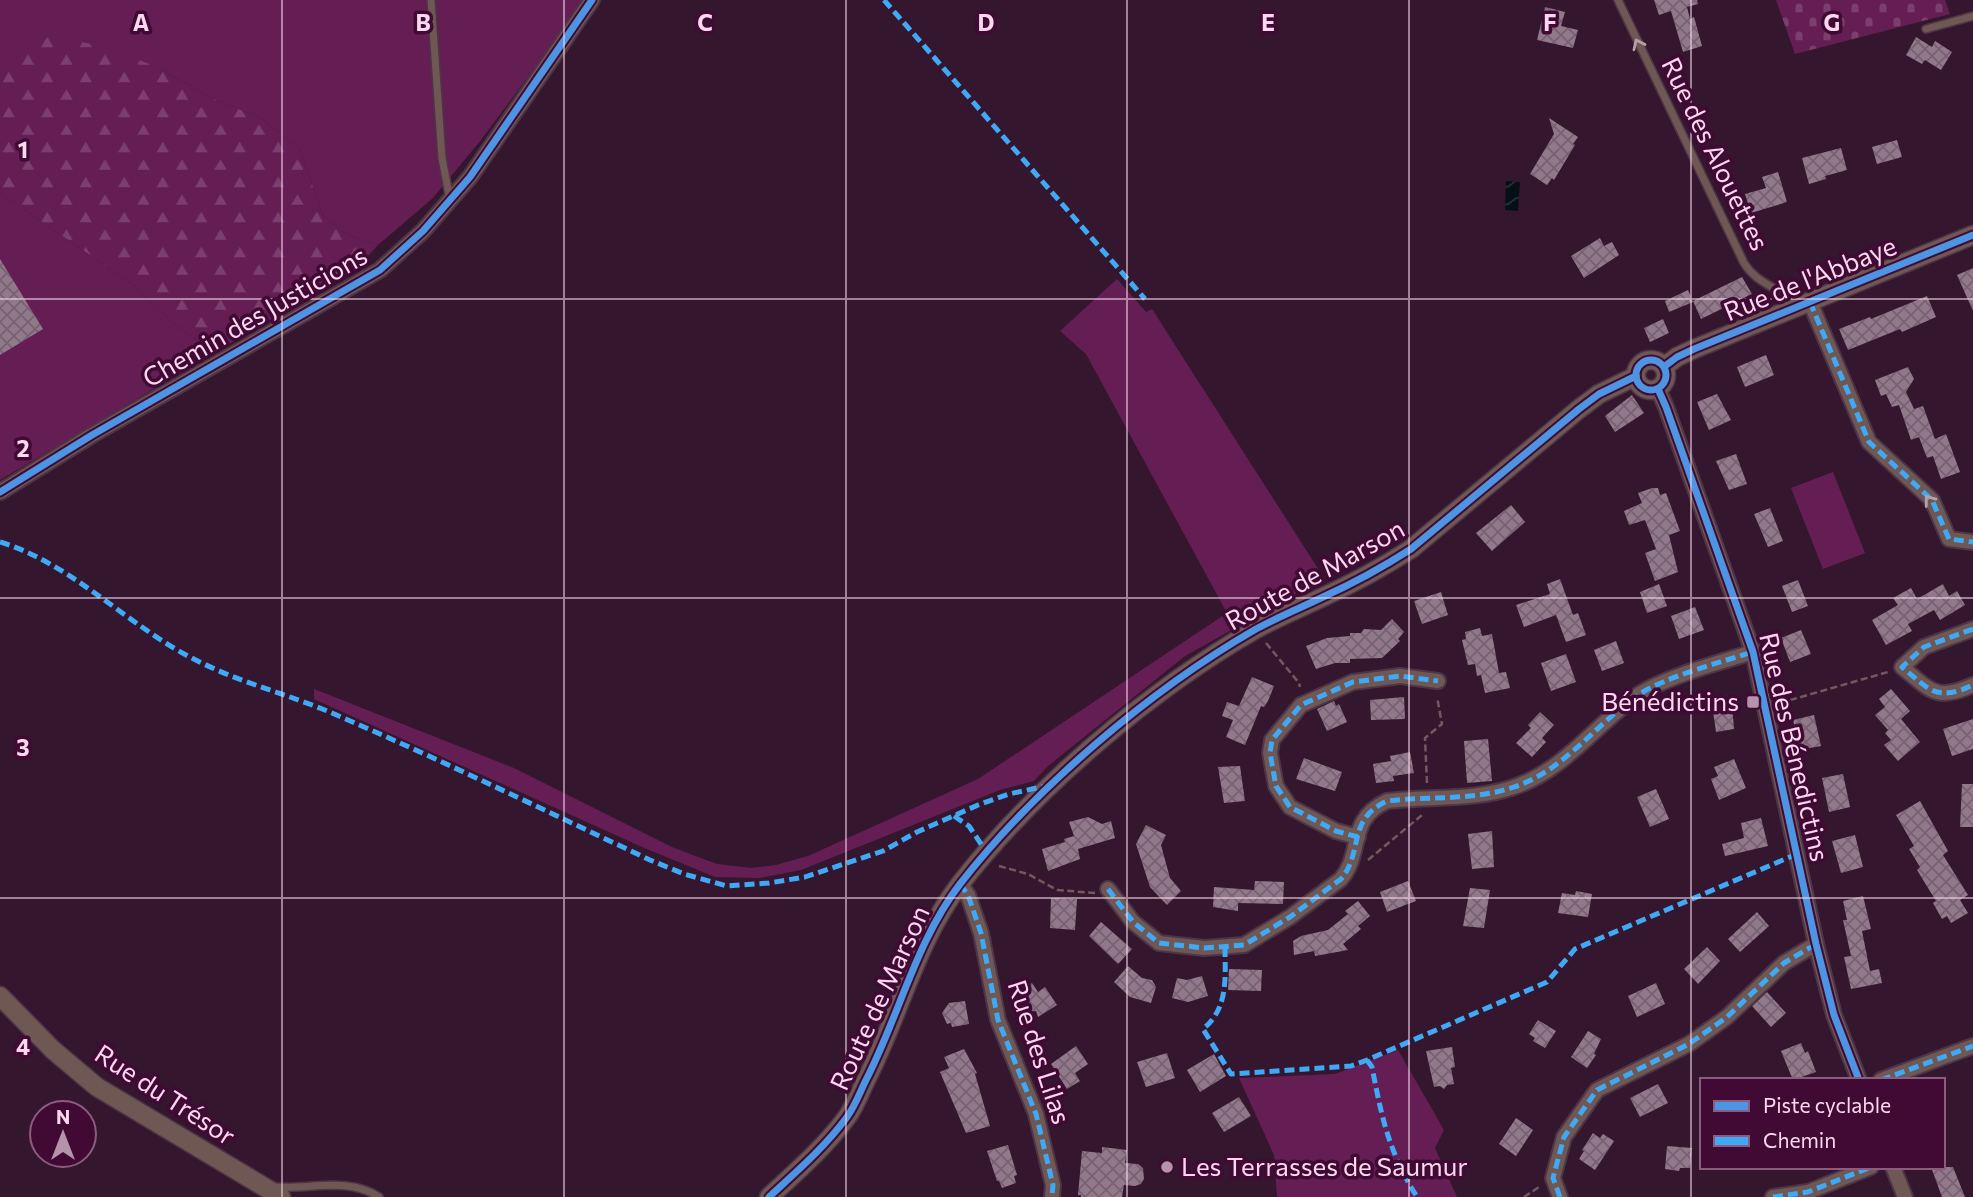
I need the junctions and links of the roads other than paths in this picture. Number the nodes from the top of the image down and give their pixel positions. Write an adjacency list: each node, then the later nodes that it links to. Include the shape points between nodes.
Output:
1 (431, 0): 6 (lane, via 442,158)
2 (592, 0): 6 (street, Chemin des Justicions)
3 (1618, 0): 8 (lane, Rue des Alouettes, one-way to 3, via 1754,278 1744,262)
4 (1973, 16): 5 (lane)
5 (1926, 29)
6 (450, 200): 12 (street, Chemin des Justicions, via 380,270)
7 (1973, 234): 8 (street, Rue de l'Abbaye)
8 (1803, 304): 9 (street, Rue de l'Abbaye, via 1694,349); 13 (street, one-way to 8, via 1949,539 1933,500 1869,442)
9 (1665, 366): 10 (street, via 1655,359 1643,361); 11 (street, via 1666,379)
10 (1636, 376): 11 (street, via 1641,387); 19 (street, Route de Marson, via 1589,402 1411,549 1255,630 1186,673 1050,786)
11 (1658, 389): 15 (street, Rue des Bénedictins)
12 (0, 492)
13 (1973, 542)
14 (1973, 629): 17 (street, via 1924,647 1902,667 1933,692 1954,694)
15 (1754, 652): 18 (street, via 1640,694 1529,781 1485,794 1387,800 1365,814); 21 (street, Rue des Bénedictins)
16 (1438, 681): 18 (street, via 1400,677 1353,682 1301,705 1272,740 1276,786 1290,807)
17 (1973, 685)
18 (1358, 837): 20 (street, via 1347,872 1244,946 1159,943 1133,922)
19 (960, 884): 31 (street, Route de Marson, via 940,914 848,1116); 32 (street, Rue des Lilas, via 981,933 998,1020 1036,1114)
20 (1108, 889)
21 (1816, 944): 24 (street, Rue des Bénedictins, via 1834,1016); 33 (street, via 1784,962 1727,1017 1689,1044 1597,1090 1564,1137 1553,1178)
22 (0, 996): 28 (street, Rue du Trésor, via 52,1050 97,1087)
23 (1973, 1046): 25 (street)
24 (1858, 1078)
25 (1886, 1078)
26 (1866, 1169): 34 (street, via 1808,1192)
27 (1894, 1169): 35 (street)
28 (260, 1186): 29 (street, Rue du Trésor); 30 (lane, via 346,1185)
29 (281, 1197)
30 (379, 1197)
31 (769, 1197)
32 (1052, 1197)
33 (1560, 1197)
34 (1773, 1197)
35 (1905, 1197)

